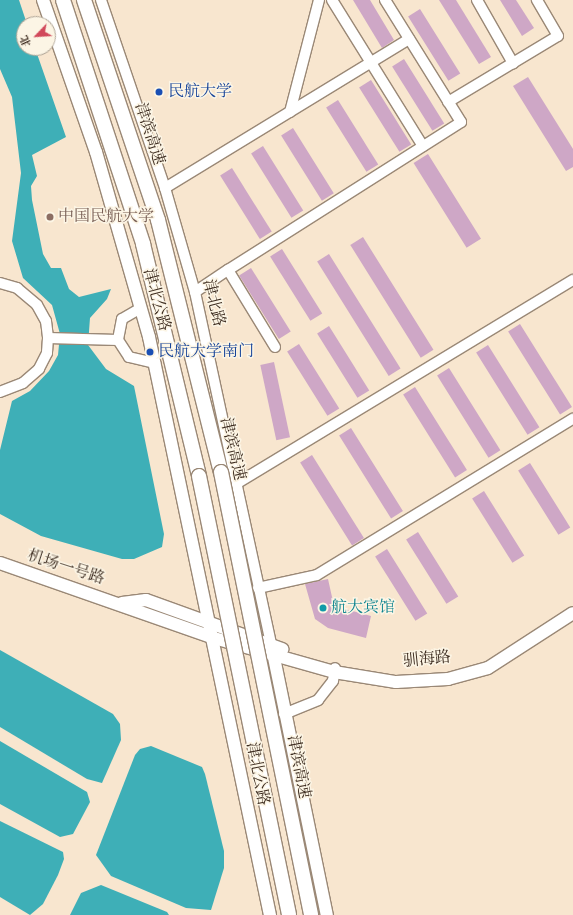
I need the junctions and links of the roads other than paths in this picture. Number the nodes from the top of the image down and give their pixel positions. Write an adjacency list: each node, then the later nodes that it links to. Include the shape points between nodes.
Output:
1 (43, 0): 22 (main road, 津北公路, via 96,152)
2 (48, 0): 35 (main road, 津北公路, via 92,122 148,318)
3 (63, 0): 41 (highway, bridge, via 143,244 199,476)
4 (84, 0): 42 (highway, 津滨高速, bridge, via 158,220 221,472)
5 (101, 0): 17 (street, 津北路)
6 (319, 0): 15 (street)
7 (332, 0): 12 (street)
8 (385, 0): 11 (street)
9 (477, 0): 13 (street)
10 (537, 0): 13 (street, via 558,36)
11 (409, 38): 12 (street); 14 (street)
12 (371, 62): 15 (street); 16 (street)
13 (514, 63): 14 (street)
14 (448, 102): 16 (street, via 461,122)
15 (290, 112): 17 (street)
16 (423, 146): 18 (street)
17 (165, 188): 21 (street, 津北路)
18 (228, 270): 21 (street); 25 (street)
19 (573, 280): 29 (street)
20 (0, 283): 23 (street, via 17,288 37,305 46,321)
21 (195, 292): 29 (street, 津北路)
22 (141, 308): 24 (street, via 122,319); 26 (main road, 津北公路)
23 (48, 338): 24 (street); 27 (street, via 47,353 39,369 23,383)
24 (118, 340): 26 (street, via 129,357)
25 (275, 347)
26 (155, 363): 35 (main road, 津北公路)
27 (0, 392)
28 (573, 419): 31 (street, via 317,575)
29 (236, 484): 31 (street, 津北路)
30 (0, 563): 32 (main road, 机场一号路)
31 (258, 588): 37 (street, 津北路)
32 (122, 604): 35 (main road, 机场一号路, via 146,600); 36 (main road, 机场一号路, via 143,615)
33 (573, 608): 38 (main road, 驯海路, via 512,651 462,672 427,679 392,679)
34 (573, 613): 38 (main road, 驯海路, via 510,657 462,676 396,682)
35 (212, 622): 36 (main road, 津北公路); 37 (main road)
36 (214, 638): 37 (main road); 40 (main road, 津北公路)
37 (272, 649): 38 (main road, 驯海路); 39 (main road)
38 (335, 670): 39 (street, via 333,681 318,700)
39 (284, 714): 43 (main road)
40 (270, 915)
41 (289, 915)
42 (311, 915)
43 (327, 915)

